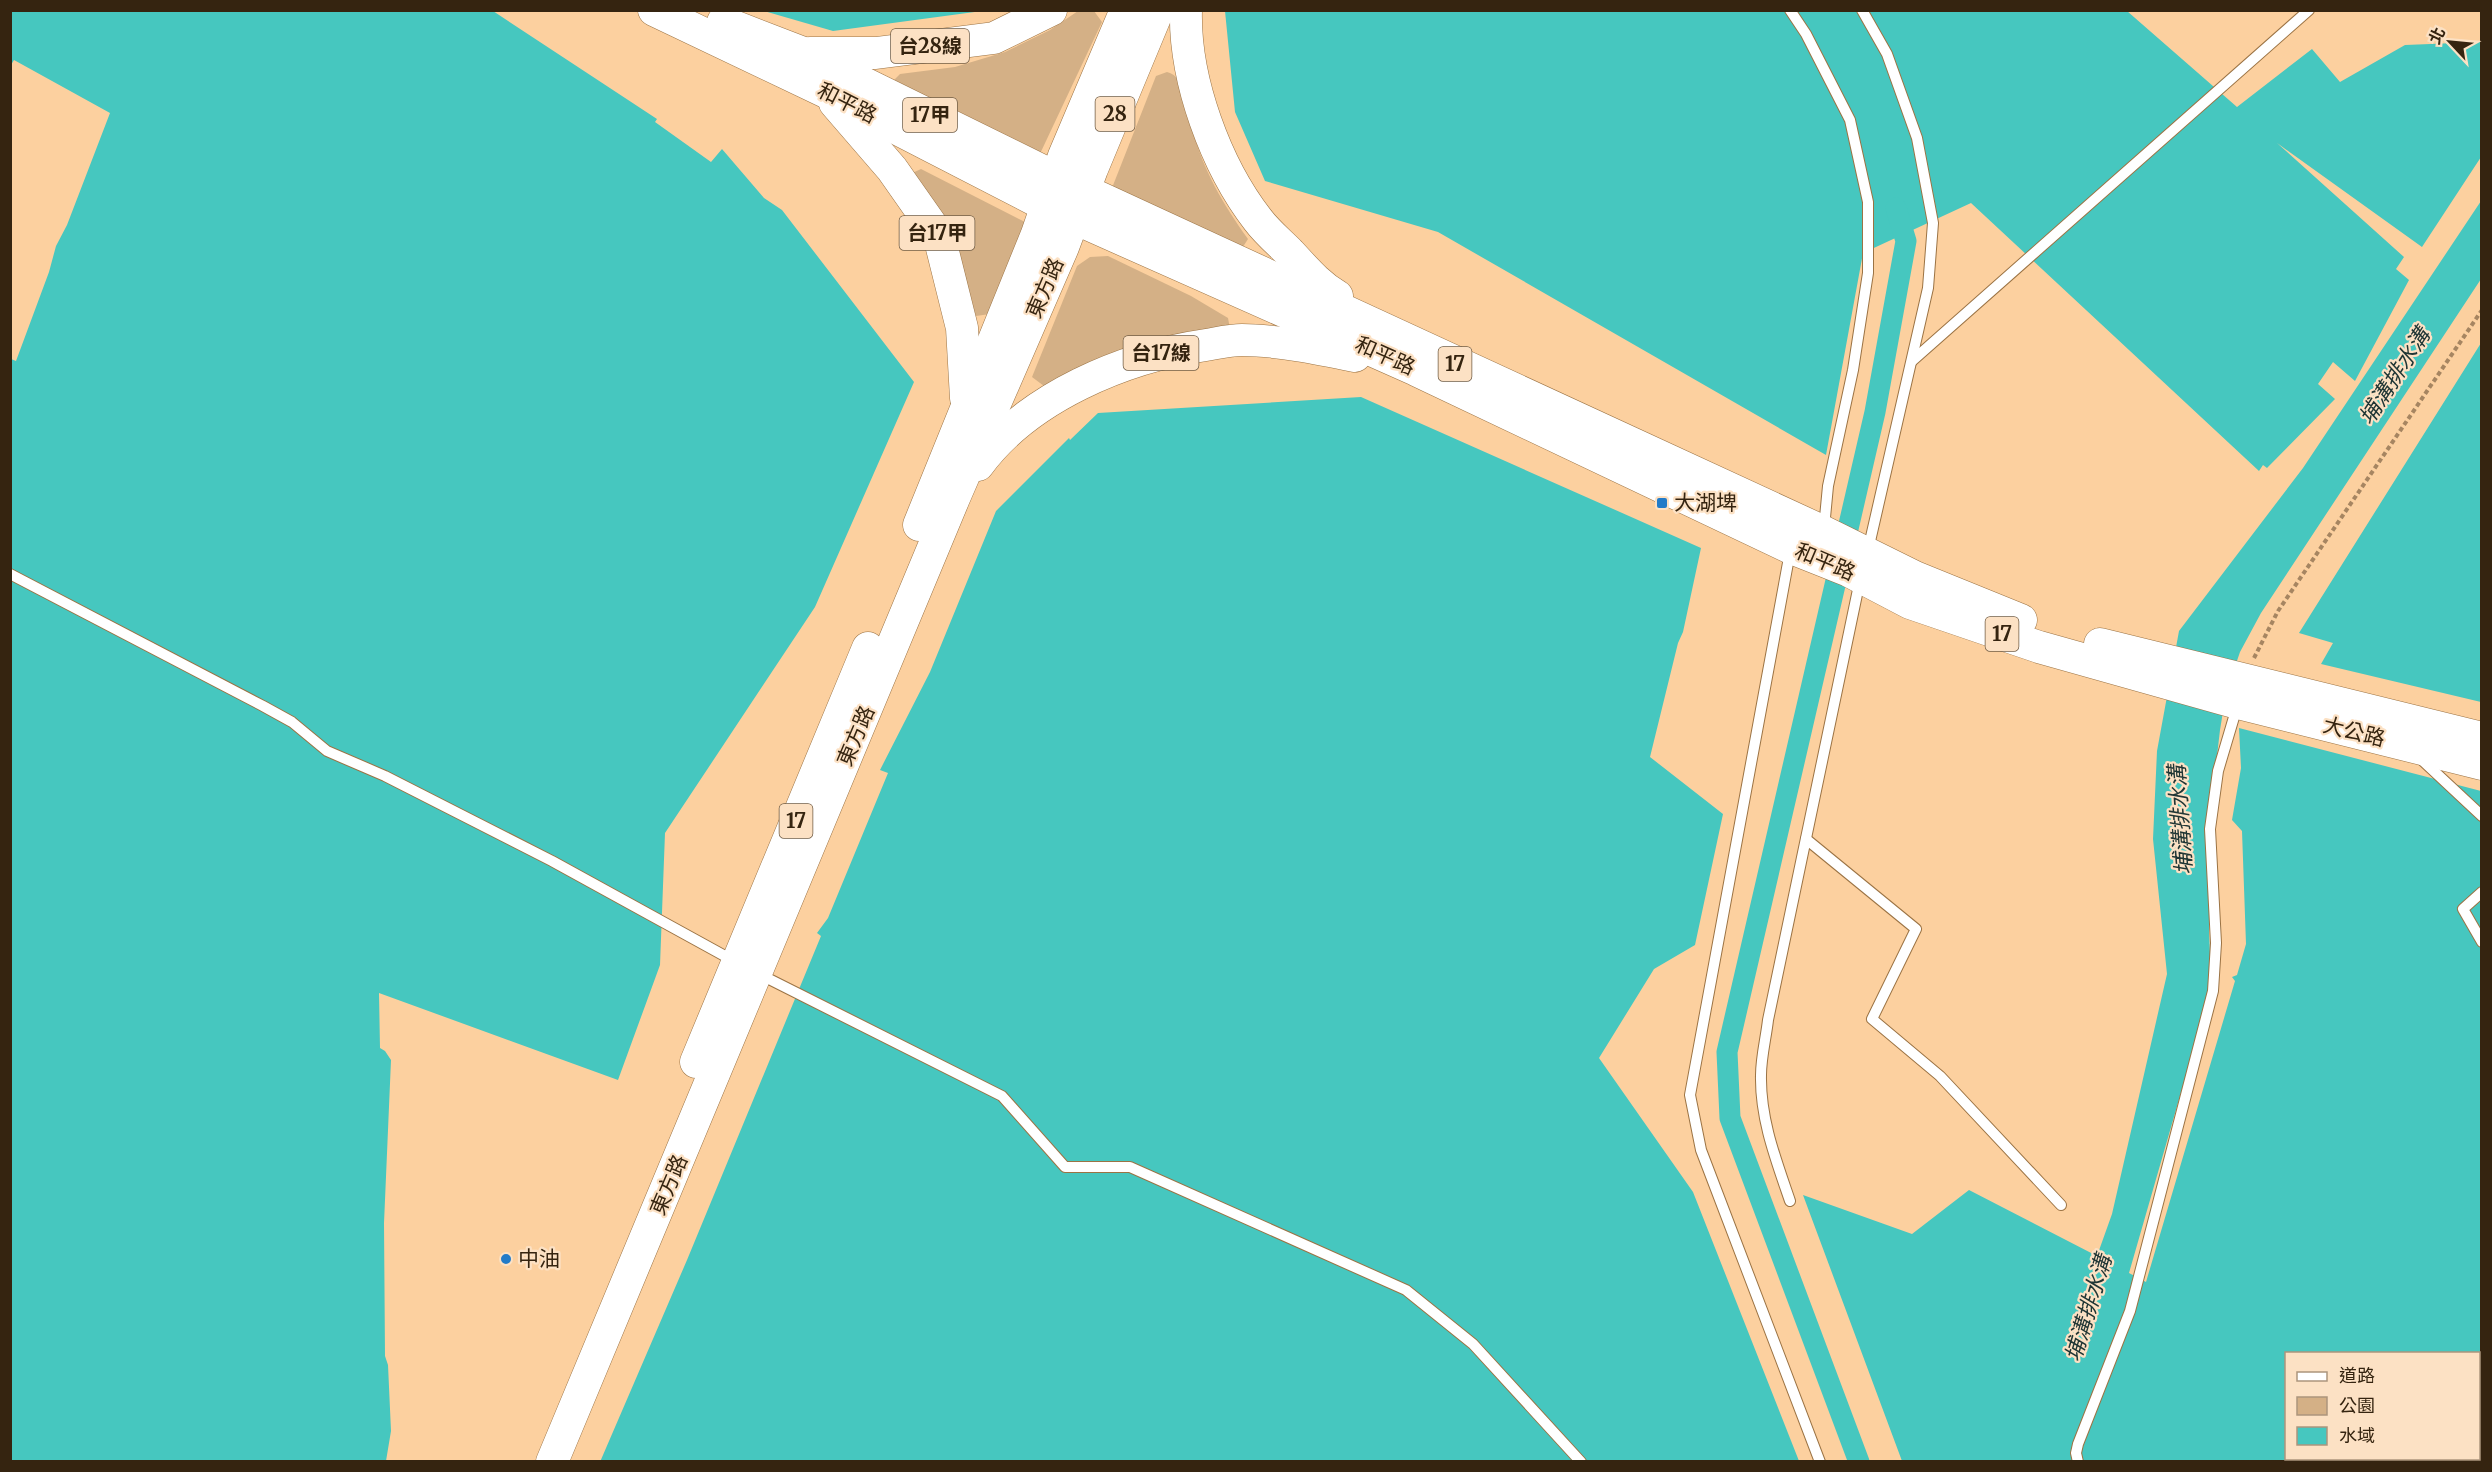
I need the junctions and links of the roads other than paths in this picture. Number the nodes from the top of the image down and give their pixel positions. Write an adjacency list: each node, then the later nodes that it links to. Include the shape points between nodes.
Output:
1 (654, 10): 11 (main road, 和平路 / 17甲)
2 (695, 10): 10 (main road, 和平路 / 17甲)
3 (1051, 10): 10 (main road, 台28線, via 994,38 876,53)
4 (1126, 10): 12 (main road, 東方路 / 28, via 1064,156)
5 (1158, 10): 12 (main road, 東方路 / 28)
6 (1186, 10): 13 (main road, via 1190,59 1201,107 1214,144 1258,220 1321,286)
7 (1790, 10): 17 (lane, via 1850,120 1868,202 1868,273 1853,370)
8 (1862, 10): 14 (lane, via 1887,54 1917,138 1933,223 1928,288)
9 (2309, 10): 14 (lane)
10 (803, 54): 12 (main road, 和平路 / 17甲)
11 (824, 91): 12 (main road, 和平路 / 17甲); 15 (main road, 台17甲, via 892,169 939,237 962,328)
12 (1065, 198): 13 (main road, 和平路 / 17); 15 (main road, 東方路 / 17); 16 (main road, 東方路 / 17)
13 (1420, 360): 16 (main road, 台17線, via 1241,340 1171,350 1126,364 1046,402 1017,422 989,450); 17 (main road, 和平路 / 17)
14 (1912, 361): 18 (lane)
15 (967, 410): 28 (main road, 東方路 / 17)
16 (954, 498): 28 (main road, 東方路 / 17)
17 (1814, 543): 18 (main road, 和平路 / 17); 34 (lane, via 1690,1095 1701,1150)
18 (1861, 564): 20 (main road, 和平路 / 17, via 1915,577 2043,629); 25 (lane)
19 (10, 574): 28 (lane, via 292,722 327,751 541,855)
20 (2236, 694): 21 (main road, 大公路 / 17); 22 (main road, 大公路 / 17); 35 (lane, via 2218,771 2210,829 2217,944 2213,991 2130,1311 2078,1444)
21 (2481, 738)
22 (2404, 744): 23 (main road, 大公路 / 17); 24 (lane)
23 (2481, 764)
24 (2481, 816)
25 (1806, 839): 29 (lane, via 1768,1020 1761,1075 1764,1117); 30 (lane, via 1916,928 1872,1019 1940,1076)
26 (2481, 892): 27 (lane, via 2463,909)
27 (2481, 942)
28 (748, 968): 31 (main road, 東方路 / 17); 32 (main road, 東方路 / 17); 33 (lane, via 1002,1096 1065,1167 1130,1167 1406,1290 1473,1344)
29 (1790, 1201)
30 (2061, 1205)
31 (529, 1461)
32 (552, 1461)
33 (1581, 1461)
34 (1820, 1461)
35 (2078, 1461)

